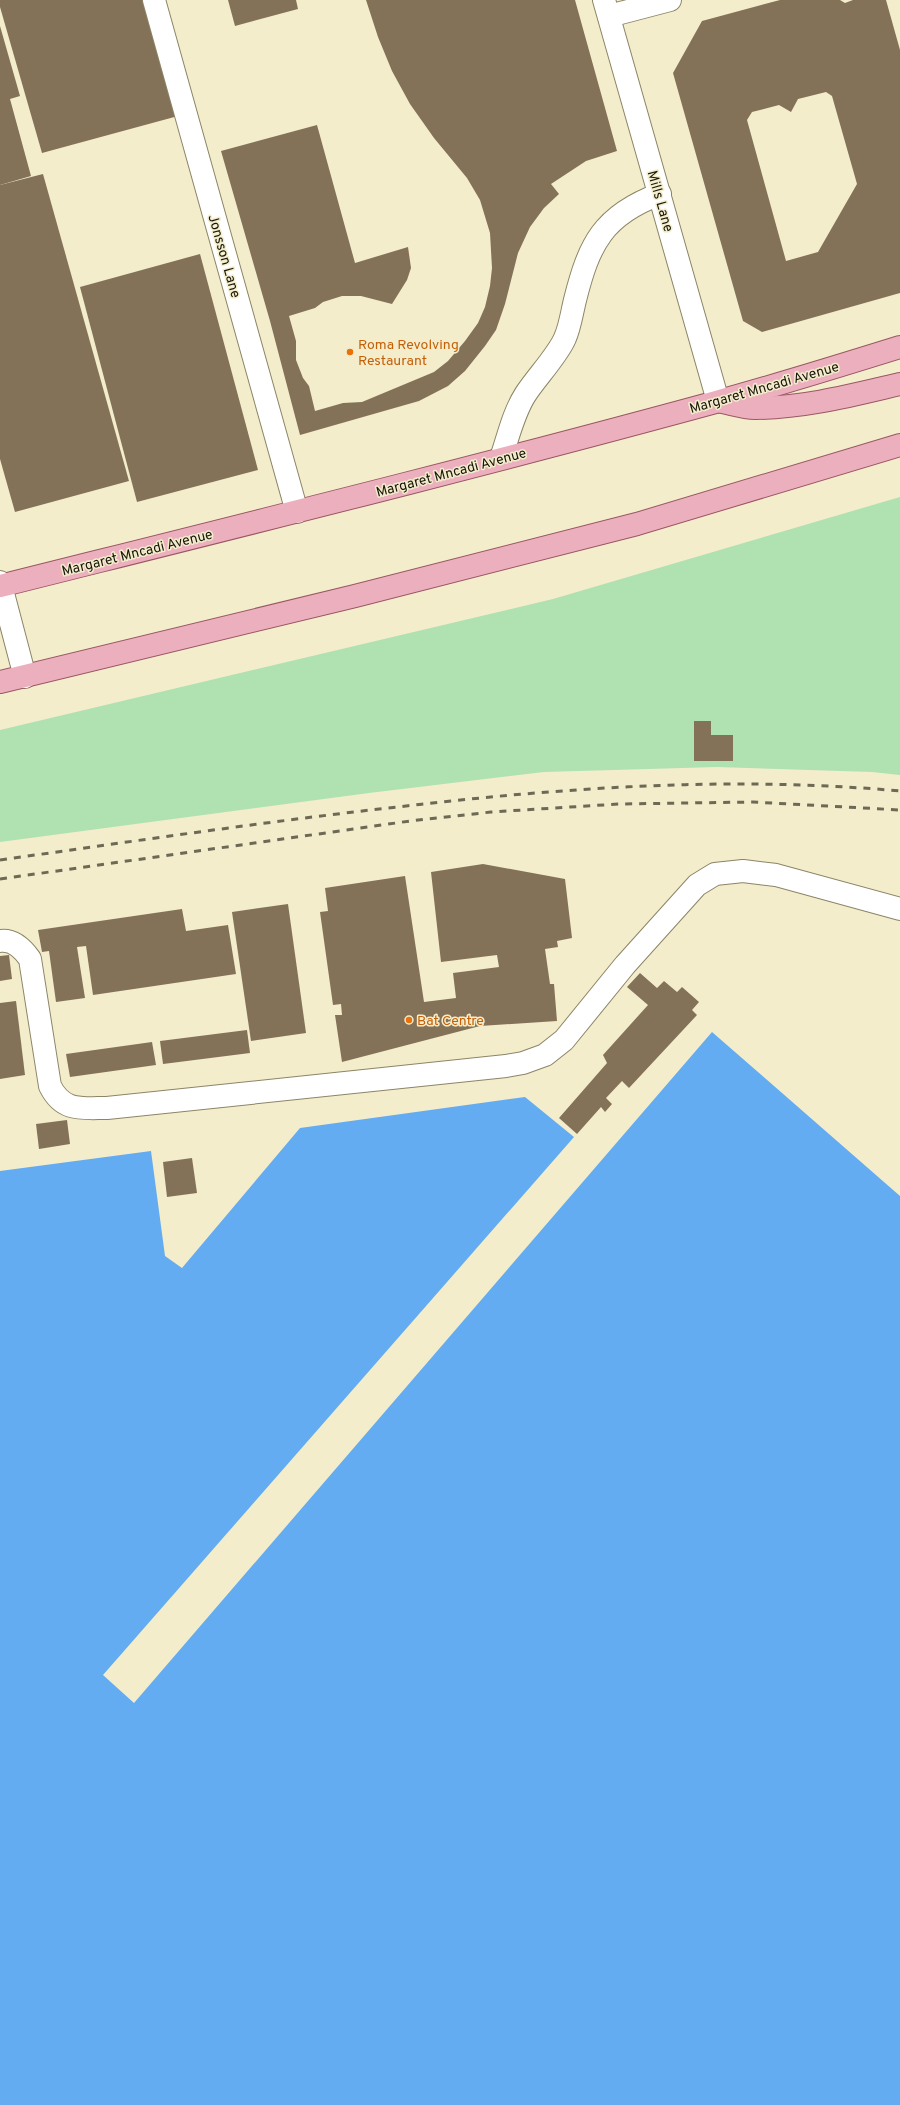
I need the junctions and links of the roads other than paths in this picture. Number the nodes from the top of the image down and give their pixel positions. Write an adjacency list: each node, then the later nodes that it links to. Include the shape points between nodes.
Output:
1 (154, 0): 10 (street, Jonsson Lane)
2 (670, 0): 3 (street)
3 (607, 8): 4 (street, Mills Lane)
4 (660, 194): 7 (street, Mills Lane); 9 (street, via 628,208 617,216 598,238 582,275 565,339 524,396)
5 (900, 347): 7 (main road, Margaret Mncadi Avenue)
6 (900, 384): 7 (main road, via 783,407 753,408)
7 (718, 401): 9 (main road, Margaret Mncadi Avenue)
8 (900, 445): 12 (main road, via 637,524)
9 (501, 458): 10 (main road, Margaret Mncadi Avenue)
10 (297, 512): 11 (main road, Margaret Mncadi Avenue)
11 (0, 585): 12 (street)
12 (25, 677): 13 (main road)
13 (0, 682)
14 (900, 909): 15 (street, via 776,875 743,871 715,874 697,885 625,965 564,1040 546,1055 506,1066 106,1108 67,1106 58,1099 50,1086 30,959 25,951 12,942)
15 (0, 941)

